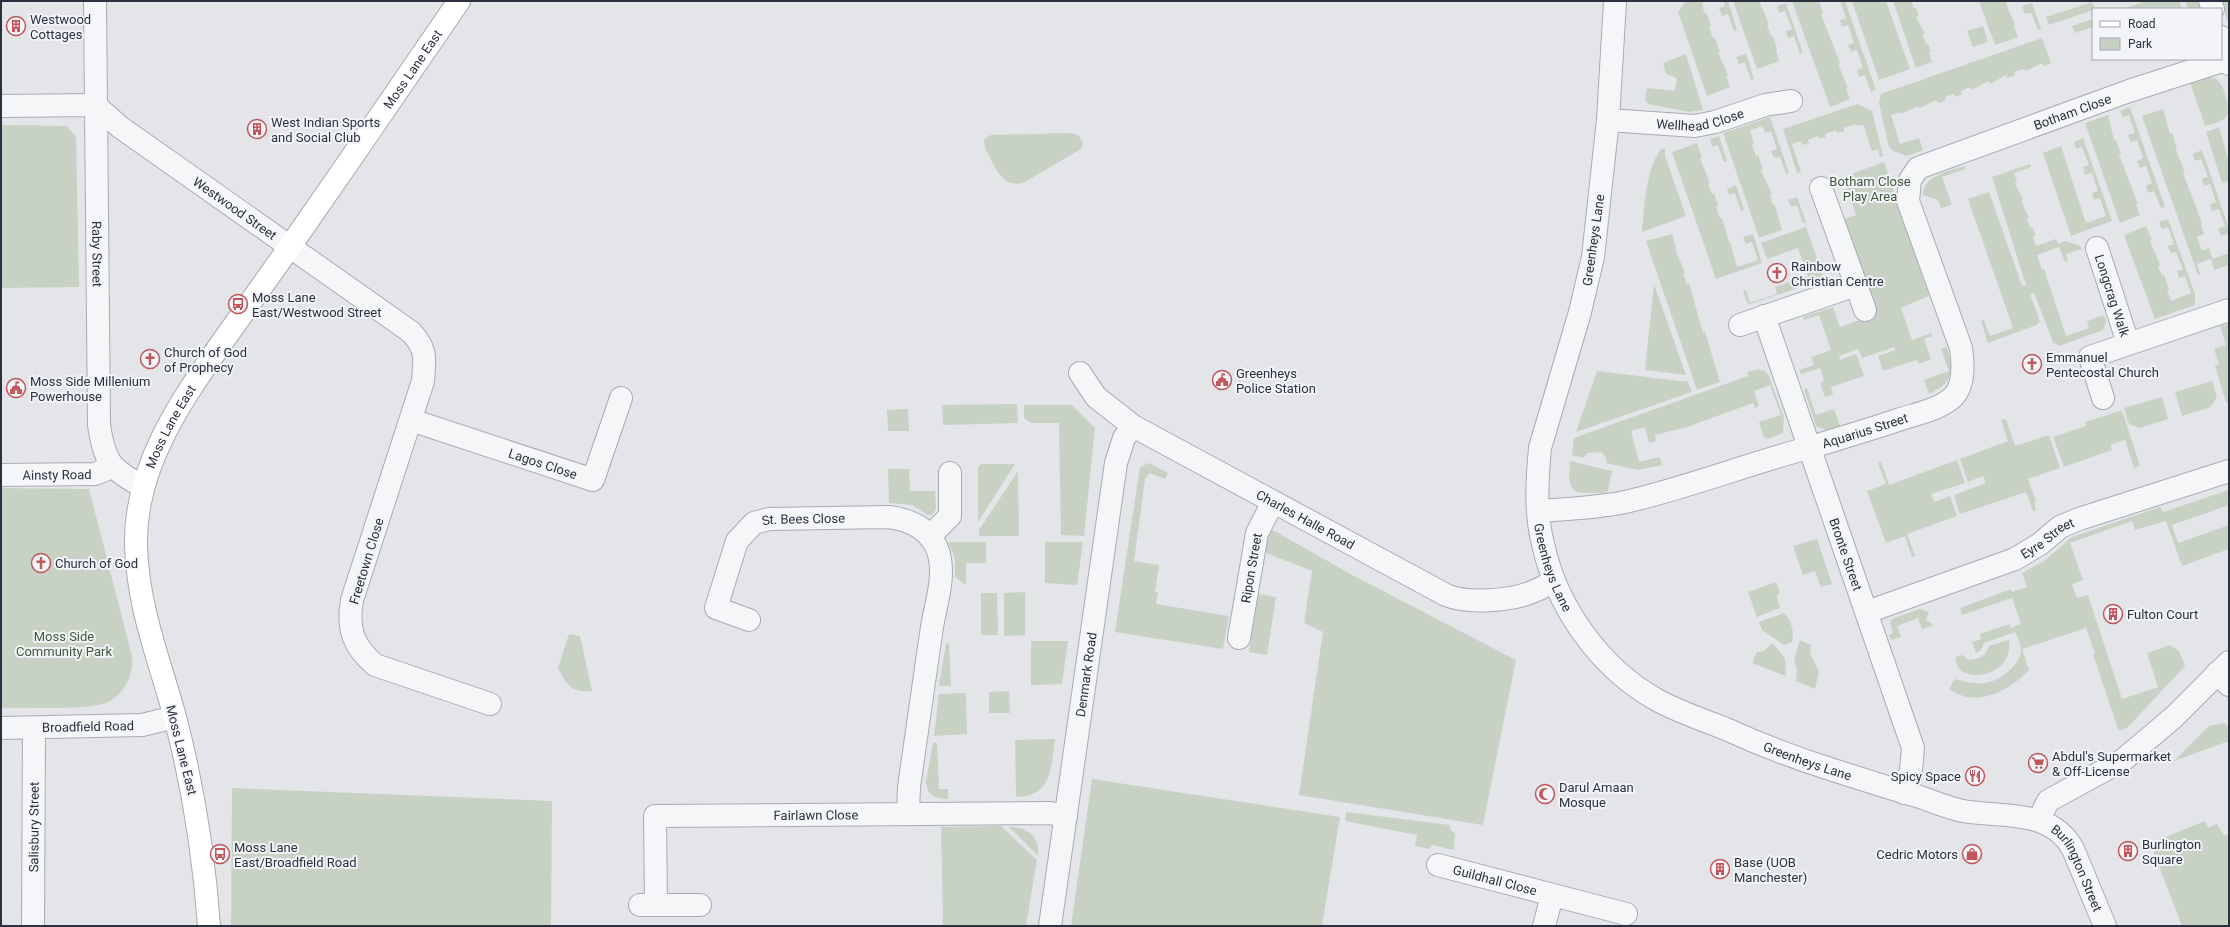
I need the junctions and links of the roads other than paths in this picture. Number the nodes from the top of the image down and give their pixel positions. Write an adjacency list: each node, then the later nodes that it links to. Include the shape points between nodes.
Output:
1 (95, 1): 7 (street, Raby Street)
2 (459, 1): 12 (main road, Moss Lane East)
3 (1615, 1): 9 (street, Greenheys Lane)
4 (2222, 40): 5 (street)
5 (2228, 61): 10 (street, Botham Close, via 2129,90)
6 (1791, 101): 9 (street, Wellhead Close, via 1766,105 1695,126)
7 (95, 105): 8 (street); 12 (street, Westwood Street, via 120,127); 27 (street, Raby Street, via 99,425 102,446)
8 (1, 106)
9 (1608, 120): 33 (street, Greenheys Lane, via 1593,257 1580,312 1540,448)
10 (1918, 168): 26 (street, Aquarius Street, via 1910,180 1908,201 1961,348 1962,376 1958,391 1942,404 1828,443)
11 (1821, 188): 14 (street)
12 (290, 248): 21 (street, Westwood Street, via 411,332 422,344); 31 (main road, Moss Lane East, via 192,385 168,424)
13 (2097, 248): 19 (street, Longcrag Walk)
14 (1856, 286): 15 (street); 17 (street)
15 (1865, 310)
16 (2229, 310): 19 (street)
17 (1764, 316): 18 (street); 26 (street, Bronte Street)
18 (1740, 324)
19 (2128, 343): 23 (street, via 2090,357)
20 (1080, 373): 25 (street, Charles Halle Road, via 1096,397)
21 (423, 381): 24 (street, Freetown Close)
22 (621, 398): 24 (street, Lagos Close, via 593,480)
23 (2103, 398)
24 (412, 420): 40 (street, Freetown Close, via 352,600 351,631 364,655 375,665)
25 (1133, 426): 32 (street, Charles Halle Road); 46 (street, Denmark Road, via 1124,438 1116,463)
26 (1809, 447): 33 (street, Aquarius Street, via 1711,479 1624,502); 36 (street, Bronte Street)
27 (112, 467): 30 (street, Ainsty Road, via 95,474); 31 (street)
28 (2229, 470): 36 (street, Eyre Street, via 2079,519 2060,527 2040,544 2014,559)
29 (950, 473): 34 (street, via 950,516)
30 (1, 475)
31 (143, 487): 41 (main road, Moss Lane East, via 136,547 144,614)
32 (1273, 502): 35 (street, Charles Halle Road, via 1453,598 1477,600 1523,595); 38 (street, Ripon Street, via 1257,533)
33 (1538, 511): 35 (street, Greenheys Lane, via 1542,544)
34 (930, 536): 37 (street, St. Bees Close, via 908,520 889,517 769,519 754,523 736,541 716,608); 45 (street, via 938,554 942,573 909,787)
35 (1554, 581): 44 (street, Greenheys Lane, via 1590,642 1628,681 1657,700 1788,756)
36 (1867, 612): 44 (street, Bronte Street, via 1913,748 1911,770)
37 (749, 620)
38 (1239, 638)
39 (2225, 673): 47 (street, via 2123,760 2048,801)
40 (490, 704)
41 (174, 717): 43 (street, Broadfield Road, via 142,725); 53 (main road, Moss Lane East, via 195,804)
42 (1, 728): 43 (street, Broadfield Road)
43 (34, 728): 52 (street, Salisbury Street)
44 (1904, 793): 47 (street, Greenheys Lane, via 1962,811)
45 (908, 813): 46 (street, Fairlawn Close, via 1048,813); 50 (street, Fairlawn Close, via 655,816 648,905)
46 (1066, 816): 54 (street, Denmark Road)
47 (2039, 820): 56 (street, Burlington Street, via 2068,839)
48 (1438, 865): 49 (street, Guildhall Close)
49 (1552, 896): 51 (street, Guildhall Close); 55 (street, Guildhall Close)
50 (700, 905)
51 (1626, 914)
52 (33, 926)
53 (210, 926)
54 (1050, 926)
55 (1544, 926)
56 (2105, 926)

